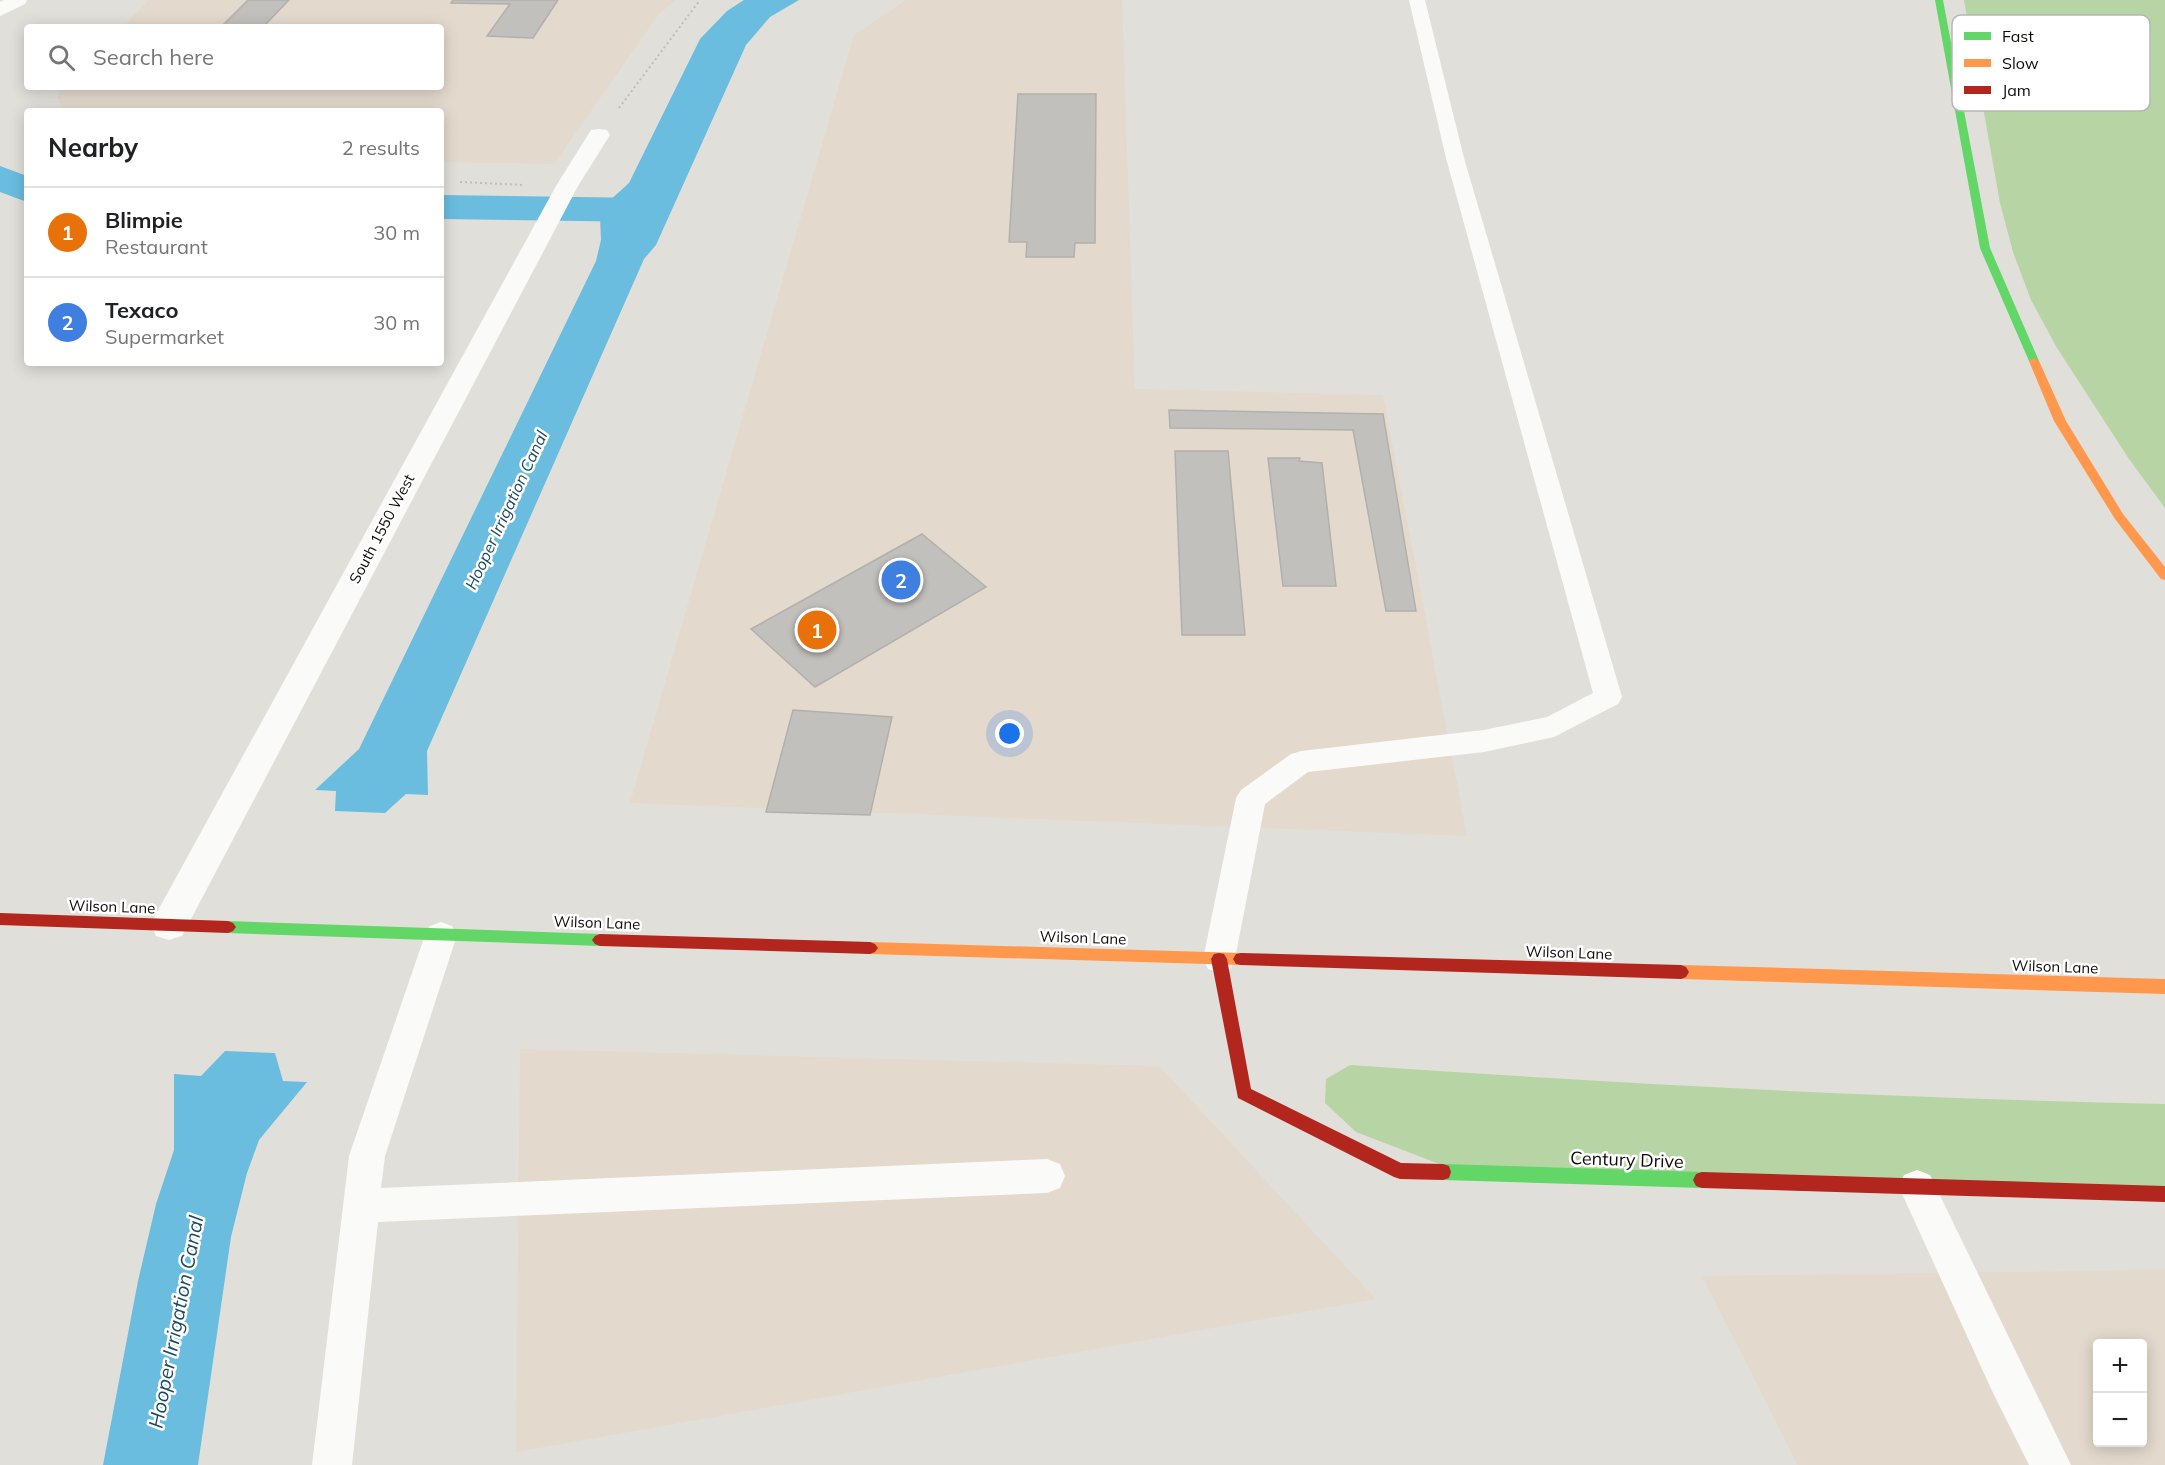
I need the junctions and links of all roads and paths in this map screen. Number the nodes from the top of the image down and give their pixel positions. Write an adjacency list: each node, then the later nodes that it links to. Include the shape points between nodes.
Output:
1 (18, 0): 5 (street)
2 (700, 0): 8 (path)
3 (1417, 0): 15 (lane, via 1455,158 1608,698 1554,726 1484,741 1301,762 1251,798)
4 (1939, 0): 6 (main road)
5 (0, 9)
6 (1952, 70)
7 (1960, 111): 11 (main road, via 1985,248 2060,421 2119,516)
8 (599, 135): 10 (street, South 1550 West)
9 (460, 182): 10 (path)
10 (567, 186): 13 (street, South 1550 West)
11 (2165, 576)
12 (0, 919): 13 (main road, Wilson Lane)
13 (169, 925): 14 (main road, Wilson Lane)
14 (441, 935): 15 (main road, Wilson Lane); 20 (lane, via 367,1156)
15 (1219, 958): 16 (main road, Wilson Lane); 18 (main road, Century Drive, via 1244,1093 1400,1171)
16 (2164, 987)
17 (1047, 1176): 20 (lane)
18 (1917, 1187): 19 (main road, Century Drive); 22 (lane)
19 (2165, 1194)
20 (361, 1206): 21 (lane)
21 (332, 1465)
22 (2052, 1465)

